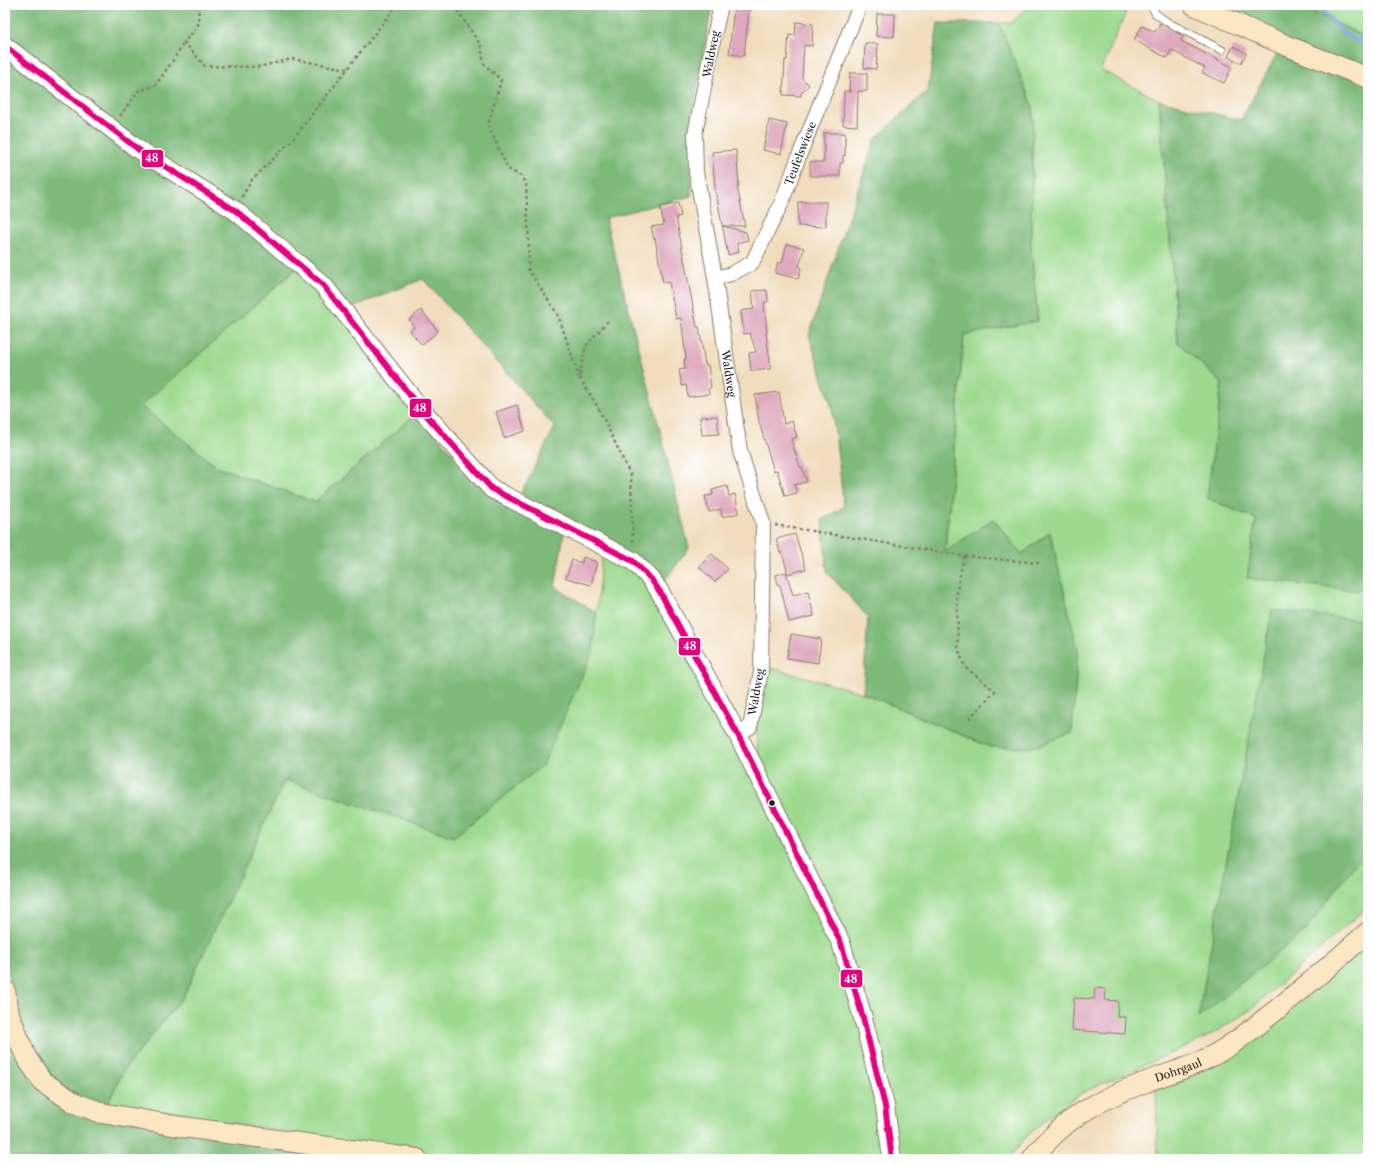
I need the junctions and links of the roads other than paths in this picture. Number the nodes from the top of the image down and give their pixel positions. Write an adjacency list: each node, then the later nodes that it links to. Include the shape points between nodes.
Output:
1 (721, 5): 8 (street, Waldweg, via 695,134 696,172)
2 (860, 5): 8 (street, Teufelswiese, via 781,204 752,263 731,274)
3 (1151, 5): 6 (lane, via 1155,13 1167,22)
4 (1194, 5): 7 (main road)
5 (5, 46): 9 (street, via 139,150 236,211 323,285 420,408 492,489 633,561 660,592)
6 (1222, 50)
7 (1368, 78)
8 (715, 278): 9 (street, Waldweg, via 740,451 763,523 761,672 750,727)
9 (738, 735): 13 (street, via 841,943 885,1106)
10 (1368, 932): 14 (main road, Dohrgaul, via 1322,973 1228,1046 1205,1060 1096,1103 1068,1122)
11 (5, 990): 12 (main road, via 10,1014 26,1057 43,1082 75,1103 102,1113 183,1127)
12 (417, 1159)
13 (892, 1159)
14 (1032, 1159)

